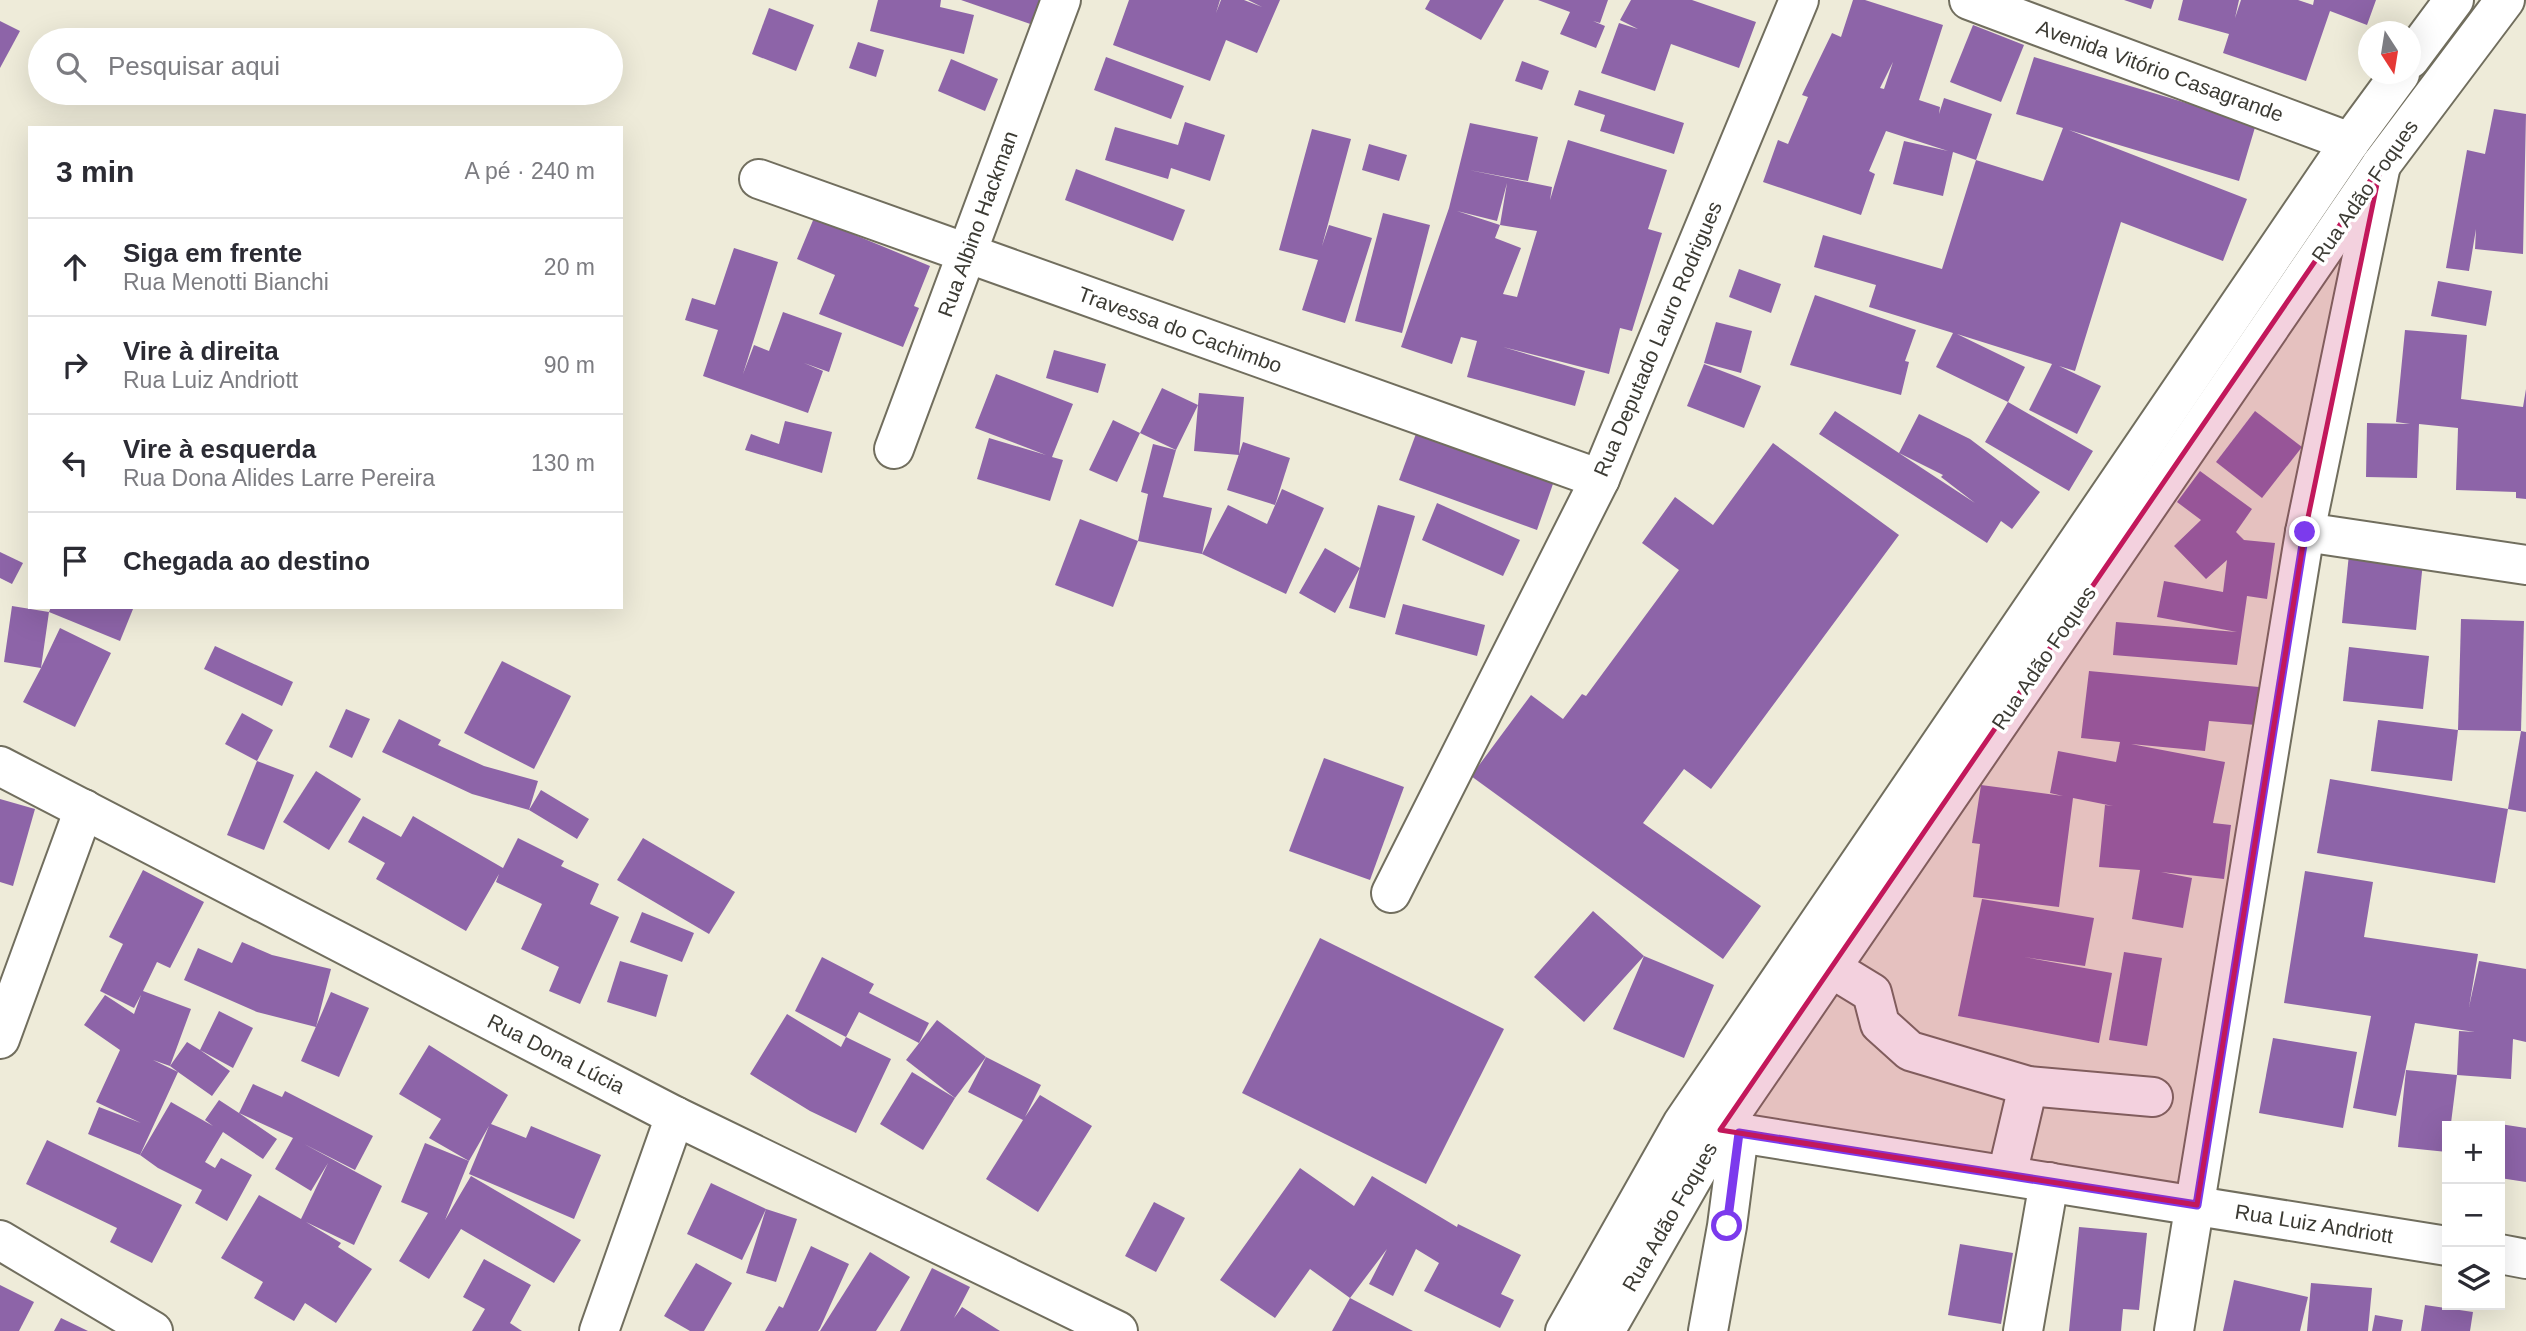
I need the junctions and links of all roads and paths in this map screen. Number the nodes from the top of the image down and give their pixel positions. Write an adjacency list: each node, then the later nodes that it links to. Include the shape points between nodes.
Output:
1 (1061, 0): 11 (street, Rua Albino Hackman)
2 (1799, 0): 13 (street, Rua Deputado Lauro Rodrigues)
3 (1969, 0): 8 (street, Avenida Vitório Casagrande)
4 (2454, 0): 6 (street)
5 (2505, 0): 9 (street, Rua Adão Foques)
6 (2421, 45)
7 (2393, 84): 8 (street, Rua Adão Foques)
8 (2350, 142): 24 (street, Rua Adão Foques)
9 (2381, 165): 14 (street); 19 (street, Rua Adão Foques)
10 (759, 179): 11 (street, Travessa do Cachimbo)
11 (967, 254): 12 (street, Rua Albino Hackman); 13 (street, Travessa do Cachimbo)
12 (894, 449)
13 (1600, 479): 18 (street, Rua Deputado Lauro Rodrigues)
14 (2305, 532): 15 (street); 28 (street)
15 (2526, 565)
16 (0, 766): 17 (street, Rua Dona Lúcia)
17 (85, 809): 20 (street); 23 (street, Rua Dona Lúcia)
18 (1391, 893)
19 (1831, 968): 21 (street, via 1872,993 1880,1024 1910,1051); 25 (street, Rua Adão Foques)
20 (0, 1039)
21 (2028, 1086): 22 (street); 26 (street)
22 (2153, 1097)
23 (674, 1116): 34 (street); 35 (street, Rua Dona Lúcia)
24 (1682, 1124): 25 (street, Rua Luiz Andriott); 36 (street, Rua Adão Foques)
25 (1730, 1132): 26 (street, Rua Luiz Andriott); 37 (street, Rua Adão Foques); 38 (street, via 1727,1226)
26 (2007, 1175): 27 (street, Rua Luiz Andriott)
27 (2049, 1182): 28 (street, Rua Luiz Andriott); 39 (street)
28 (2197, 1205): 30 (street, Rua Luiz Andriott); 40 (street)
29 (0, 1240): 33 (street)
30 (2442, 1245)
31 (2505, 1255): 32 (street)
32 (2526, 1258)
33 (153, 1331)
34 (599, 1331)
35 (1118, 1331)
36 (1565, 1331)
37 (1605, 1331)
38 (1708, 1331)
39 (2023, 1331)
40 (2174, 1331)

